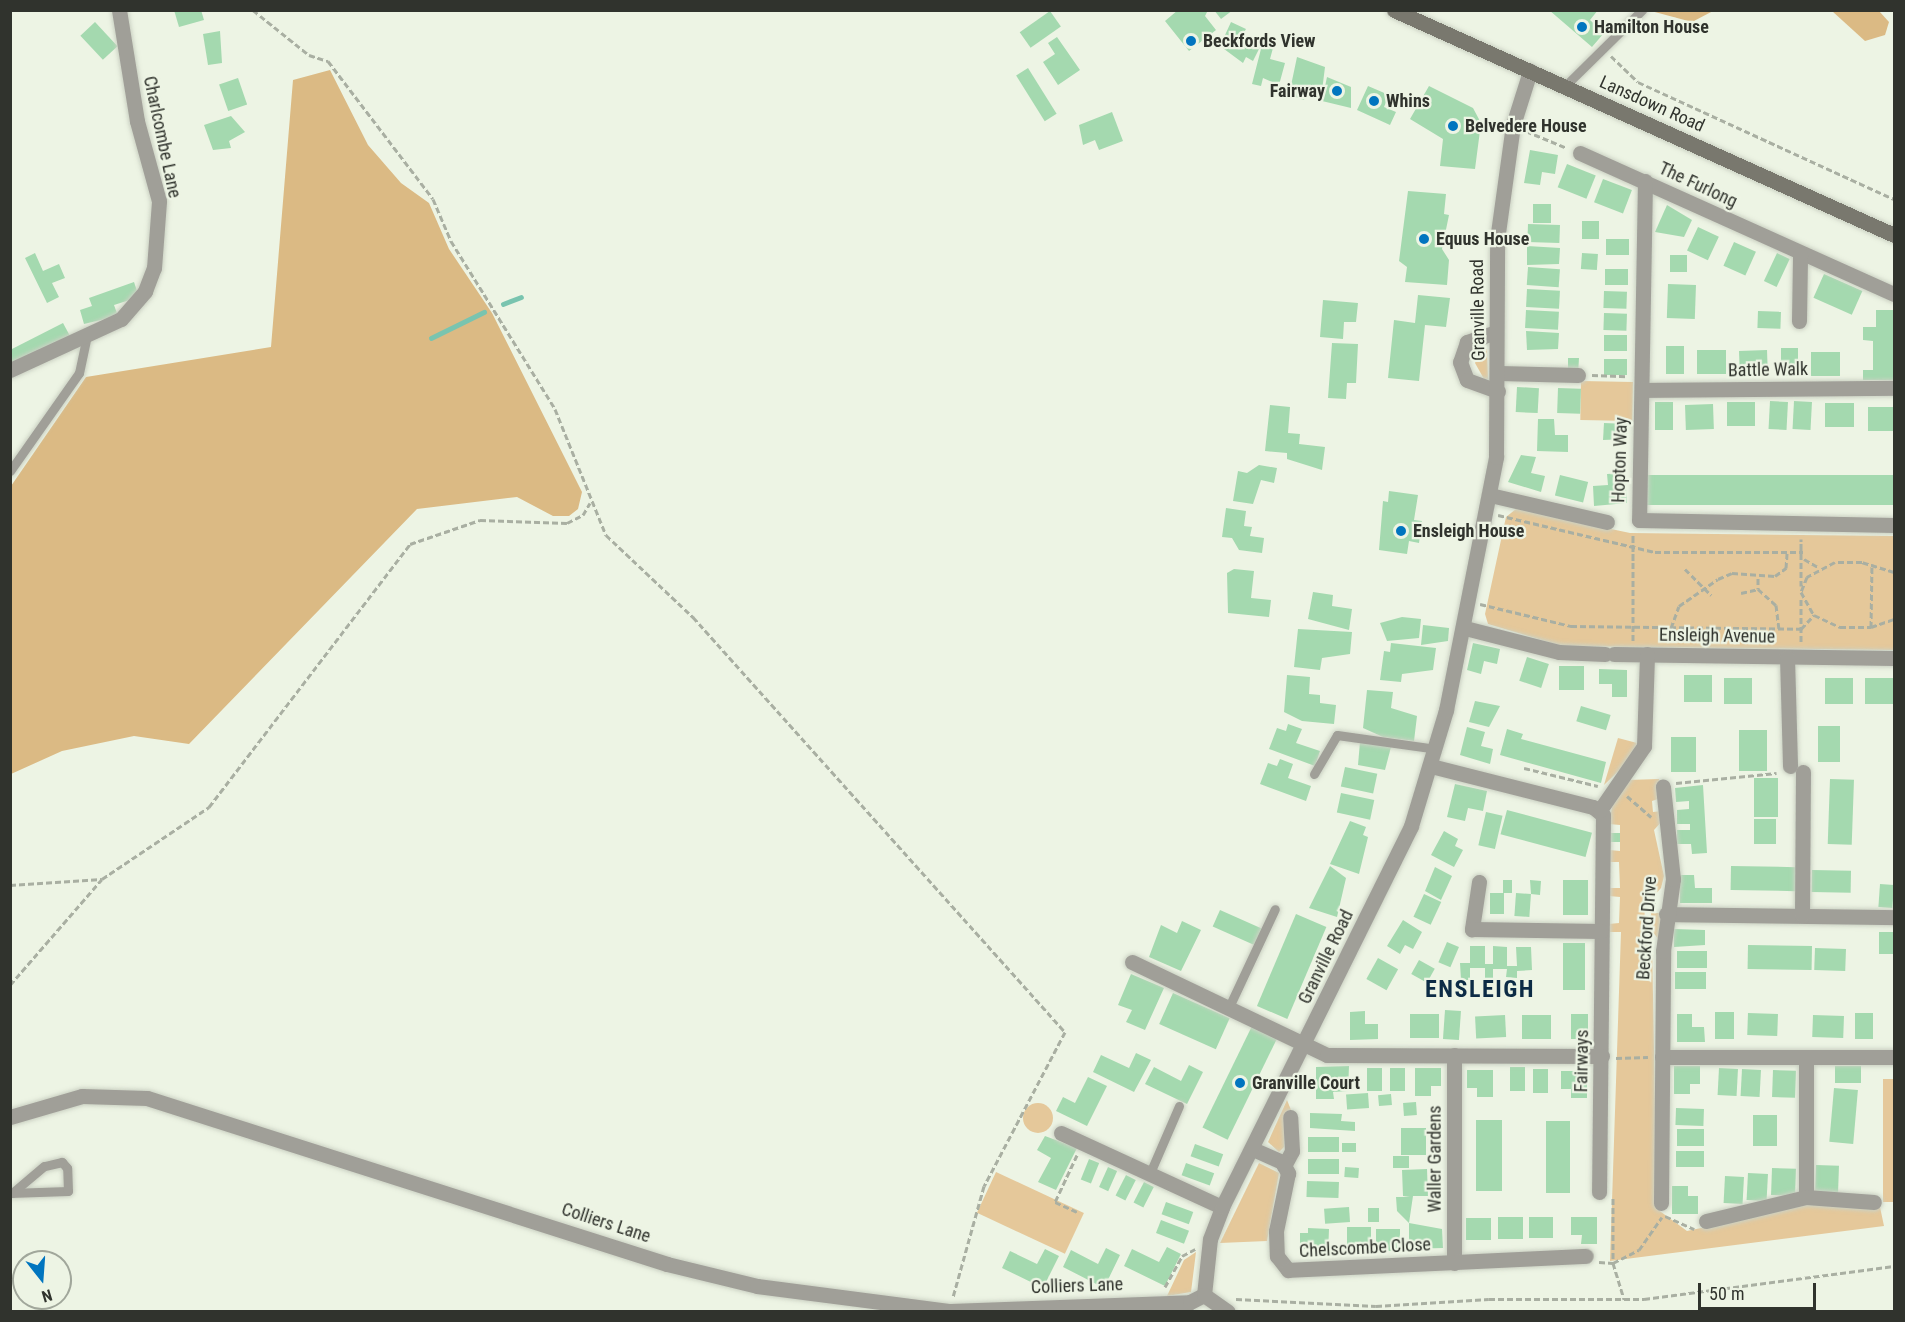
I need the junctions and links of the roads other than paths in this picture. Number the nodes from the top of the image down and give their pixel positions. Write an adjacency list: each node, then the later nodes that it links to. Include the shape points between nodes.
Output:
1 (119, 10): 12 (street, Charlcombe Lane, via 137,121 159,201 159,227 145,291 121,319)
2 (1394, 10): 4 (street, Lansdown Road)
3 (1642, 10): 5 (lane, via 1607,50)
4 (1530, 71): 5 (street, Lansdown Road); 13 (street, Granville Road, via 1506,164 1497,240)
5 (1565, 86): 8 (street, Lansdown Road)
6 (1580, 153): 7 (street, The Furlong)
7 (1644, 181): 9 (street, The Furlong); 17 (street, Hopton Way)
8 (1894, 235)
9 (1800, 254): 10 (street, The Furlong); 11 (street)
10 (1894, 294)
11 (1800, 321)
12 (87, 332): 14 (street, Charlcombe Lane); 20 (lane, via 79,373)
13 (1496, 332): 15 (street, Granville Road); 19 (street, via 1467,342 1460,362 1467,380)
14 (10, 370)
15 (1498, 374): 16 (street, Granville Road); 19 (street, Granville Road)
16 (1578, 375)
17 (1641, 384): 18 (street, Battle Walk); 23 (street, Hopton Way, via 1640,520)
18 (1894, 388)
19 (1498, 391): 21 (street, Granville Road)
20 (10, 471)
21 (1490, 495): 22 (street); 24 (street, Granville Road)
22 (1607, 522)
23 (1894, 525)
24 (1465, 628): 25 (street, Ensleigh Avenue, via 1559,652); 28 (street, Granville Road)
25 (1640, 654): 26 (street, Ensleigh Avenue); 32 (street, Ensleigh Avenue, via 1644,746)
26 (1794, 657): 27 (street, Ensleigh Avenue); 36 (street, Ensleigh Avenue)
27 (1894, 658)
28 (1436, 749): 29 (street, Granville Road); 30 (lane, via 1337,735)
29 (1431, 766): 32 (street); 41 (street, Granville Road, via 1411,826)
30 (1314, 774)
31 (1664, 785): 35 (street, Beckford Drive, via 1659,803 1673,879)
32 (1600, 810): 38 (street, Fairways)
33 (1479, 882): 38 (street, via 1472,929)
34 (1275, 909): 40 (lane)
35 (1666, 914): 36 (street); 44 (street, Beckford Drive)
36 (1802, 915): 37 (street)
37 (1894, 917)
38 (1601, 931): 43 (street, Fairways)
39 (1132, 962): 40 (street)
40 (1229, 1007): 41 (street)
41 (1306, 1042): 42 (street, via 1327,1055); 51 (street, Granville Road)
42 (1454, 1055): 43 (street); 62 (street, Waller Gardens)
43 (1602, 1056): 54 (street, Fairways)
44 (1662, 1057): 45 (street); 59 (street, Beckford Drive)
45 (1806, 1057): 46 (street); 56 (street)
46 (1894, 1057)
47 (1179, 1106): 53 (lane)
48 (1290, 1117): 52 (street, via 1292,1151)
49 (10, 1118): 64 (street, Colliers Lane, via 82,1096 147,1098 667,1264 757,1286)
50 (1061, 1133): 53 (street)
51 (1255, 1149): 52 (street); 58 (street, Granville Road)
52 (1284, 1166): 62 (street, Chelscombe Close, via 1287,1183 1276,1246 1288,1270)
53 (1150, 1173): 58 (street)
54 (1599, 1192)
55 (11, 1193): 55 (lane, via 68,1191 67,1168 62,1162 44,1166)
56 (1806, 1197): 57 (street); 60 (street)
57 (1874, 1202)
58 (1222, 1207): 63 (street, Granville Road, via 1210,1239)
59 (1662, 1209)
60 (1706, 1221)
61 (1582, 1256): 62 (street, Chelscombe Close)
62 (1454, 1263)
63 (1209, 1297): 64 (street, Colliers Lane, via 1190,1302); 65 (street)
64 (950, 1311)
65 (1228, 1311)

